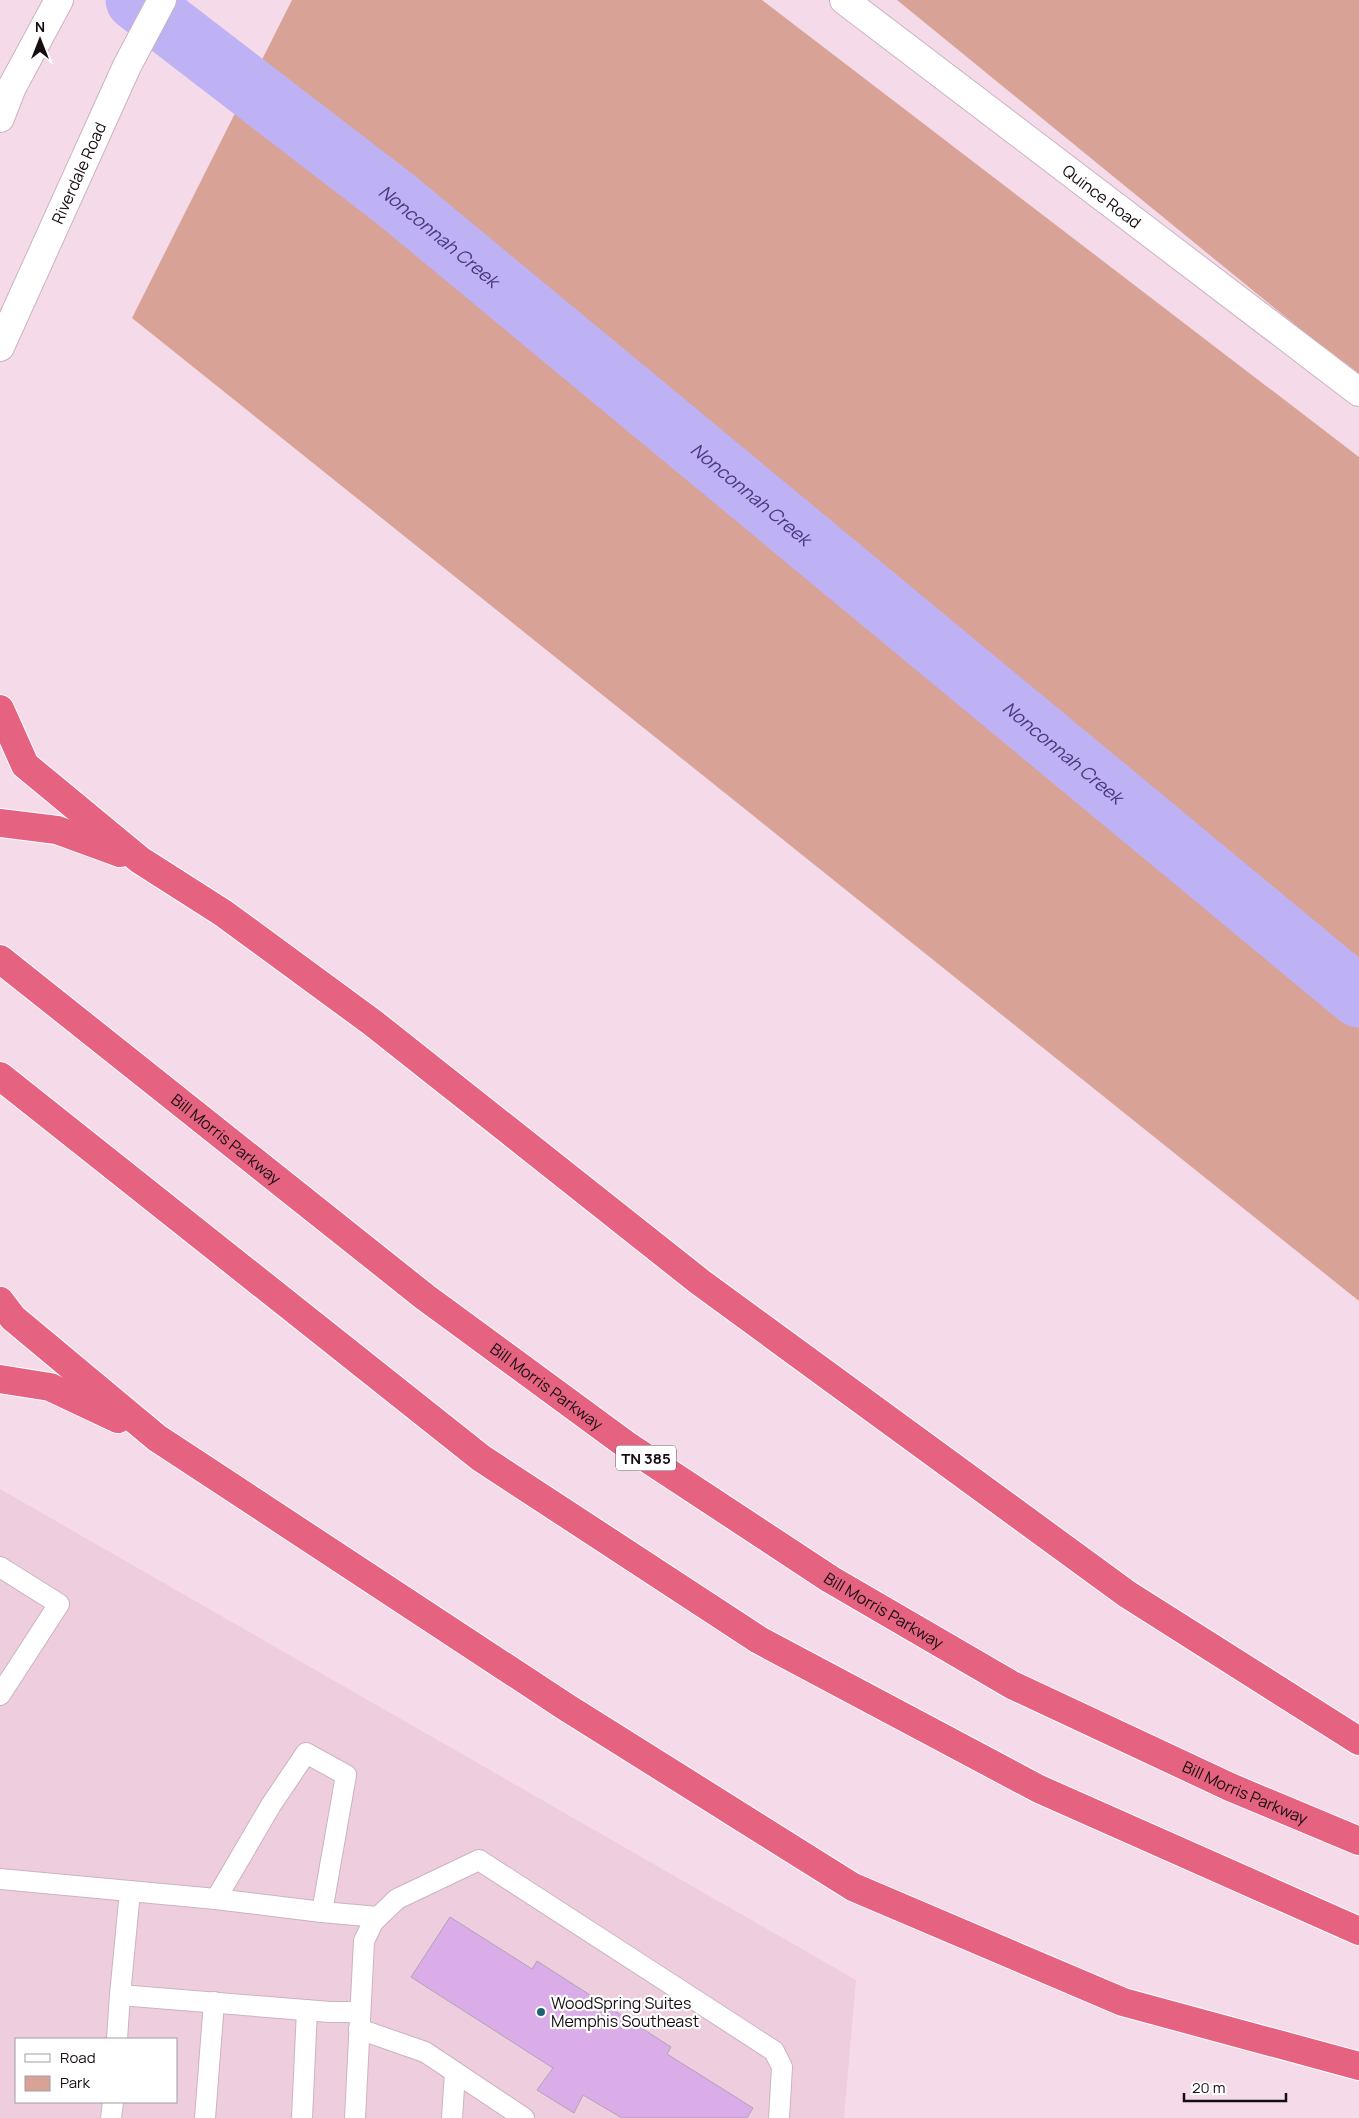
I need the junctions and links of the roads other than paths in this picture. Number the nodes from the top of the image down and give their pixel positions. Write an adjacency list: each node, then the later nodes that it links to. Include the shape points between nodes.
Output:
1 (59, 0): 4 (main road, via 12,88)
2 (162, 0): 5 (main road, Riverdale Road, via 128,66)
3 (844, 0): 6 (main road, Quince Road)
4 (0, 118)
5 (1, 345)
6 (1359, 392)
7 (0, 709): 9 (highway, via 25,766)
8 (0, 823): 9 (highway, via 57,830)
9 (140, 860): 17 (highway, via 223,913 372,1023 700,1282 1127,1594)
10 (3, 961): 18 (highway, Bill Morris Parkway / TN 385, via 424,1297 628,1446 830,1579 1012,1684 1230,1787)
11 (0, 1076): 24 (highway, via 481,1458 759,1640 1039,1789)
12 (0, 1301): 14 (highway, via 13,1318)
13 (0, 1379): 14 (highway, via 50,1386)
14 (158, 1438): 30 (highway, via 566,1707 853,1887 1123,2002)
15 (0, 1567): 16 (lane, via 59,1604)
16 (0, 1695)
17 (1359, 1741)
18 (1359, 1841)
19 (0, 1879): 20 (lane)
20 (130, 1891): 21 (lane); 25 (lane)
21 (216, 1899): 22 (lane); 22 (lane, via 271,1805 306,1754 346,1775)
22 (322, 1912): 23 (lane)
23 (378, 1917): 28 (lane, via 364,1941); 39 (lane, via 397,1899 479,1860 774,2051 782,2067)
24 (1359, 1931)
25 (120, 1995): 26 (lane); 29 (lane)
26 (214, 2002): 27 (lane); 34 (lane)
27 (307, 2010): 28 (lane); 35 (lane)
28 (359, 2020): 31 (lane, via 424,2052); 36 (lane)
29 (117, 2038)
30 (1359, 2066)
31 (455, 2072): 37 (lane); 38 (lane)
32 (113, 2103): 33 (lane)
33 (112, 2118)
34 (205, 2118)
35 (302, 2118)
36 (355, 2118)
37 (452, 2118)
38 (524, 2118)
39 (779, 2118)

